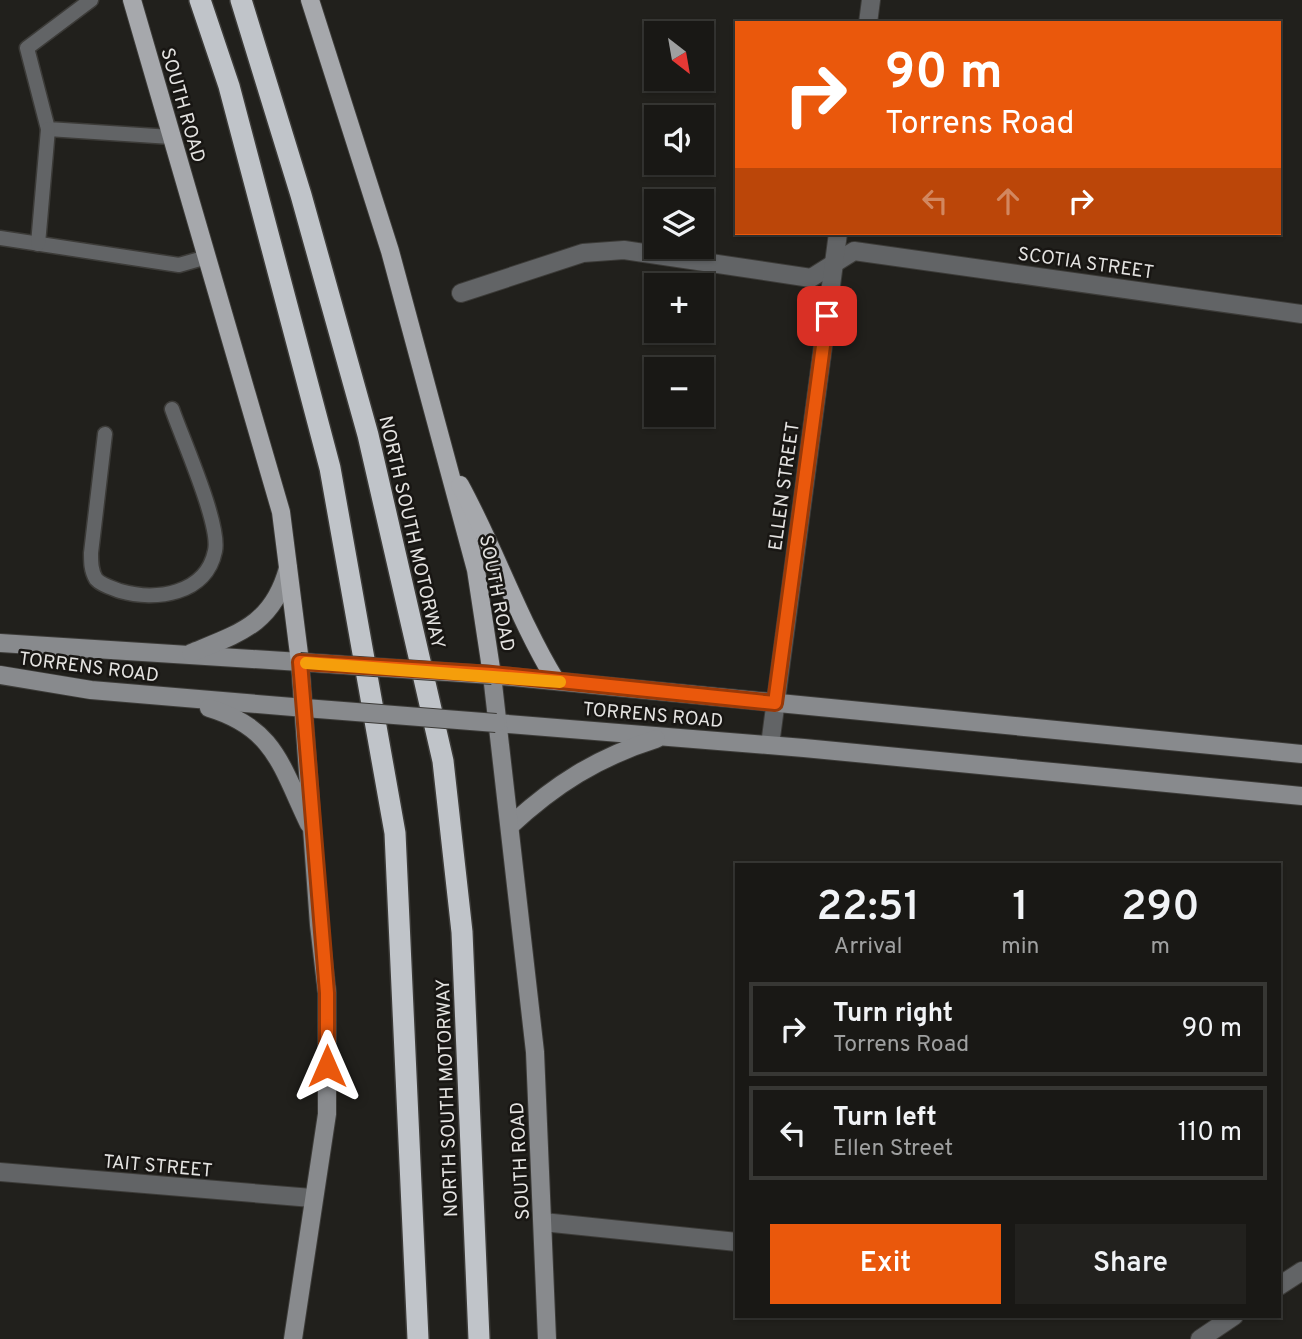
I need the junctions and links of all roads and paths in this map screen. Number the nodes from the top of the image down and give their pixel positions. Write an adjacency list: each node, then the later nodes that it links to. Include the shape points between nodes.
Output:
1 (91, 0): 8 (lane, via 27,48)
2 (132, 0): 9 (main road, SOUTH ROAD)
3 (200, 0): 45 (highway, NORTH SOUTH MOTORWAY, via 229,86 330,468 395,833)
4 (241, 0): 46 (highway, NORTH SOUTH MOTORWAY, via 368,435 443,761 462,932)
5 (310, 0): 19 (main road, SOUTH ROAD, via 390,251)
6 (871, 0): 7 (street)
7 (868, 21)
8 (48, 129): 9 (lane); 12 (lane)
9 (171, 138): 13 (main road, SOUTH ROAD)
10 (838, 235): 14 (street, ELLEN STREET)
11 (0, 238): 12 (lane)
12 (38, 244): 13 (lane, via 179,265)
13 (207, 257): 20 (main road, SOUTH ROAD, via 281,512)
14 (834, 264): 15 (street, SCOTIA STREET, via 811,278 624,250 583,253); 16 (street, SCOTIA STREET, via 854,251); 28 (street, ELLEN STREET)
15 (461, 293)
16 (1302, 314)
17 (172, 409): 18 (lane, via 215,530 216,551 207,569 198,582 182,591 151,597 97,580 91,553)
18 (106, 434)
19 (446, 460): 24 (main road, SOUTH ROAD, via 476,570); 26 (main road)
20 (289, 567): 22 (main road, via 274,606 258,622); 23 (main road, SOUTH ROAD)
21 (0, 643): 22 (main road, TORRENS ROAD)
22 (188, 654): 23 (main road, TORRENS ROAD)
23 (300, 662): 24 (main road, TORRENS ROAD, bridge); 29 (main road, SOUTH ROAD)
24 (492, 674): 26 (main road, TORRENS ROAD); 30 (main road, SOUTH ROAD)
25 (0, 675): 27 (main road, TORRENS ROAD)
26 (556, 681): 28 (main road, TORRENS ROAD)
27 (174, 697): 29 (main road, TORRENS ROAD); 36 (main road, via 236,716 261,734 272,747)
28 (775, 703): 32 (street, ELLEN STREET); 33 (main road, TORRENS ROAD)
29 (305, 708): 30 (main road, TORRENS ROAD, bridge); 36 (main road, SOUTH ROAD)
30 (496, 723): 31 (main road, TORRENS ROAD); 35 (main road, SOUTH ROAD)
31 (666, 736): 32 (main road, TORRENS ROAD); 35 (main road, via 596,761 540,797)
32 (770, 745): 34 (main road, TORRENS ROAD)
33 (1302, 754)
34 (1302, 796)
35 (510, 826): 39 (main road, SOUTH ROAD, via 535,1052)
36 (312, 830): 38 (main road, SOUTH ROAD, via 327,993 327,1114)
37 (0, 1172): 38 (street, TAIT STREET)
38 (313, 1198): 44 (main road, SOUTH ROAD)
39 (543, 1222): 40 (street); 47 (main road, SOUTH ROAD)
40 (735, 1242)
41 (1302, 1271): 42 (street)
42 (1281, 1285)
43 (1211, 1322): 48 (street)
44 (293, 1339)
45 (418, 1339)
46 (479, 1339)
47 (547, 1339)
48 (1200, 1339)

